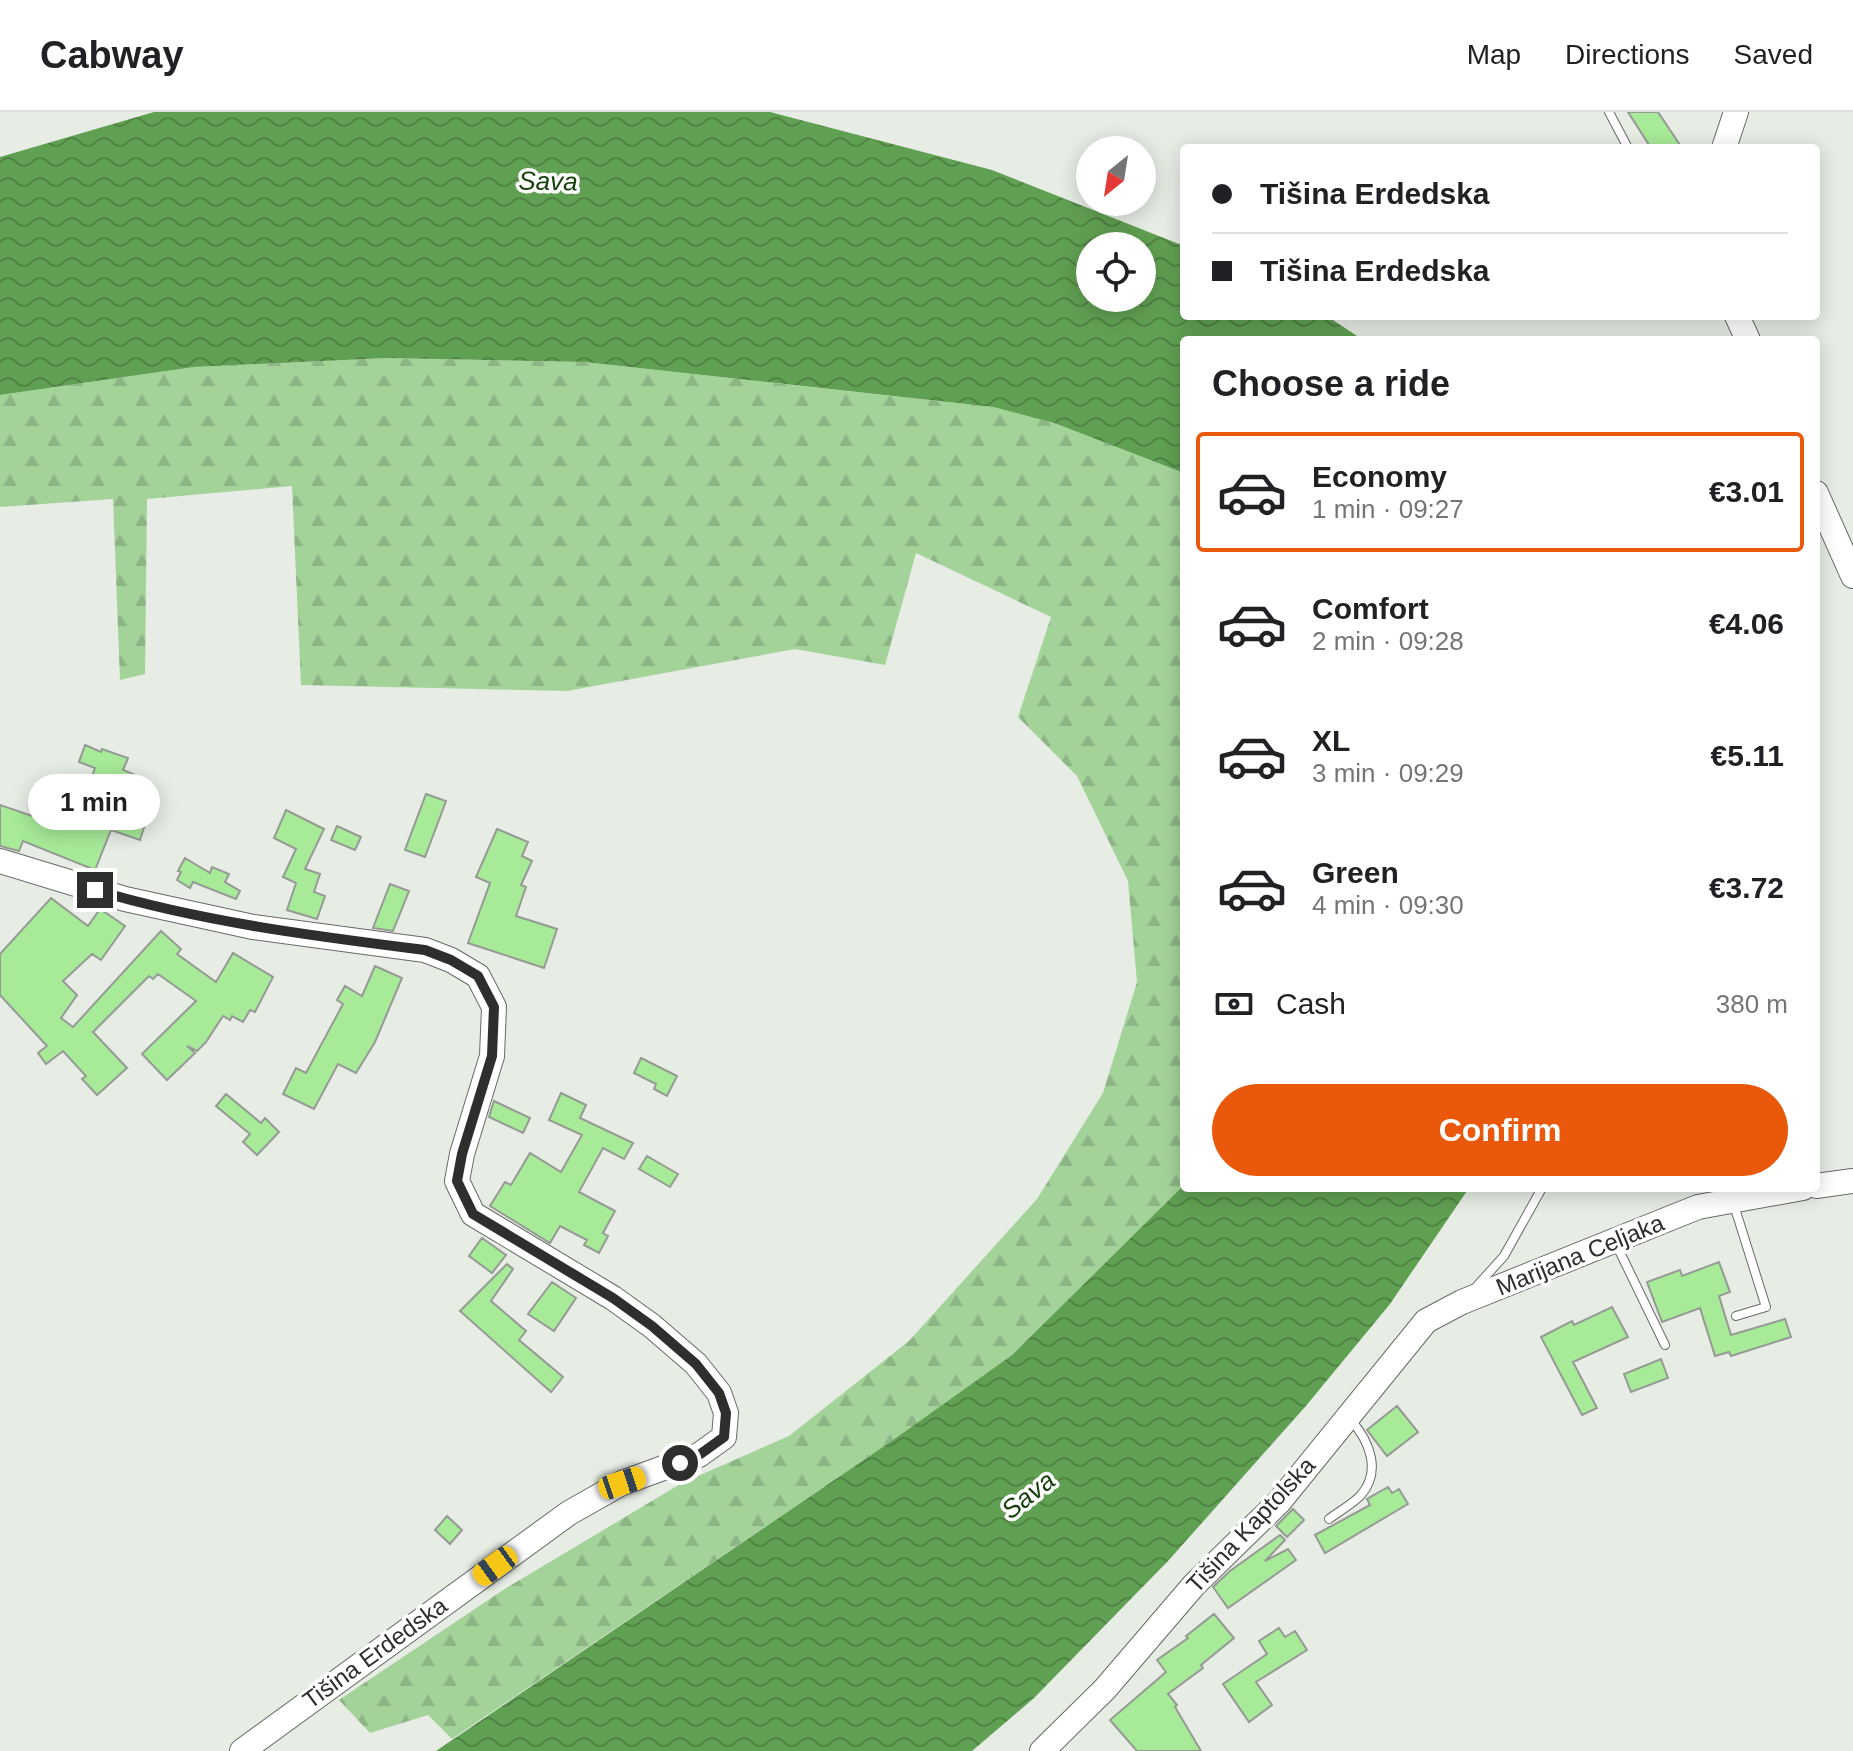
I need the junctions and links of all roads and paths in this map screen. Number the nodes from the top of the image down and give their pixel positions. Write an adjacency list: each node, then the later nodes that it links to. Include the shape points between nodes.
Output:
1 (1609, 112): 3 (lane)
2 (1736, 112): 4 (main road)
3 (1626, 144)
4 (1725, 144)
5 (1820, 502): 6 (main road)
6 (1853, 576)
7 (0, 861): 19 (main road, Tišina Erdedska, via 125,899 253,927 425,950 478,976 494,1007 492,1056 457,1181 473,1214 652,1326 696,1364 719,1393 726,1413 724,1437 699,1455 622,1483 569,1513)
8 (1853, 1181): 9 (main road)
9 (1820, 1185)
10 (1540, 1192): 14 (lane, via 1504,1256)
11 (1781, 1192): 12 (main road)
12 (1733, 1201): 13 (main road, Marijana Celjaka, via 1698,1207); 15 (lane, via 1766,1307)
13 (1615, 1241): 14 (main road, Marijana Celjaka); 16 (lane)
14 (1462, 1302): 17 (main road, Tišina Kaptolska, via 1426,1321)
15 (1736, 1316)
16 (1665, 1345)
17 (1348, 1417): 18 (lane, via 1372,1457 1372,1477 1360,1496); 20 (main road, Tišina Kaptolska, via 1279,1502 1194,1585 1105,1689)
18 (1329, 1519)
19 (242, 1751)
20 (1042, 1751)

